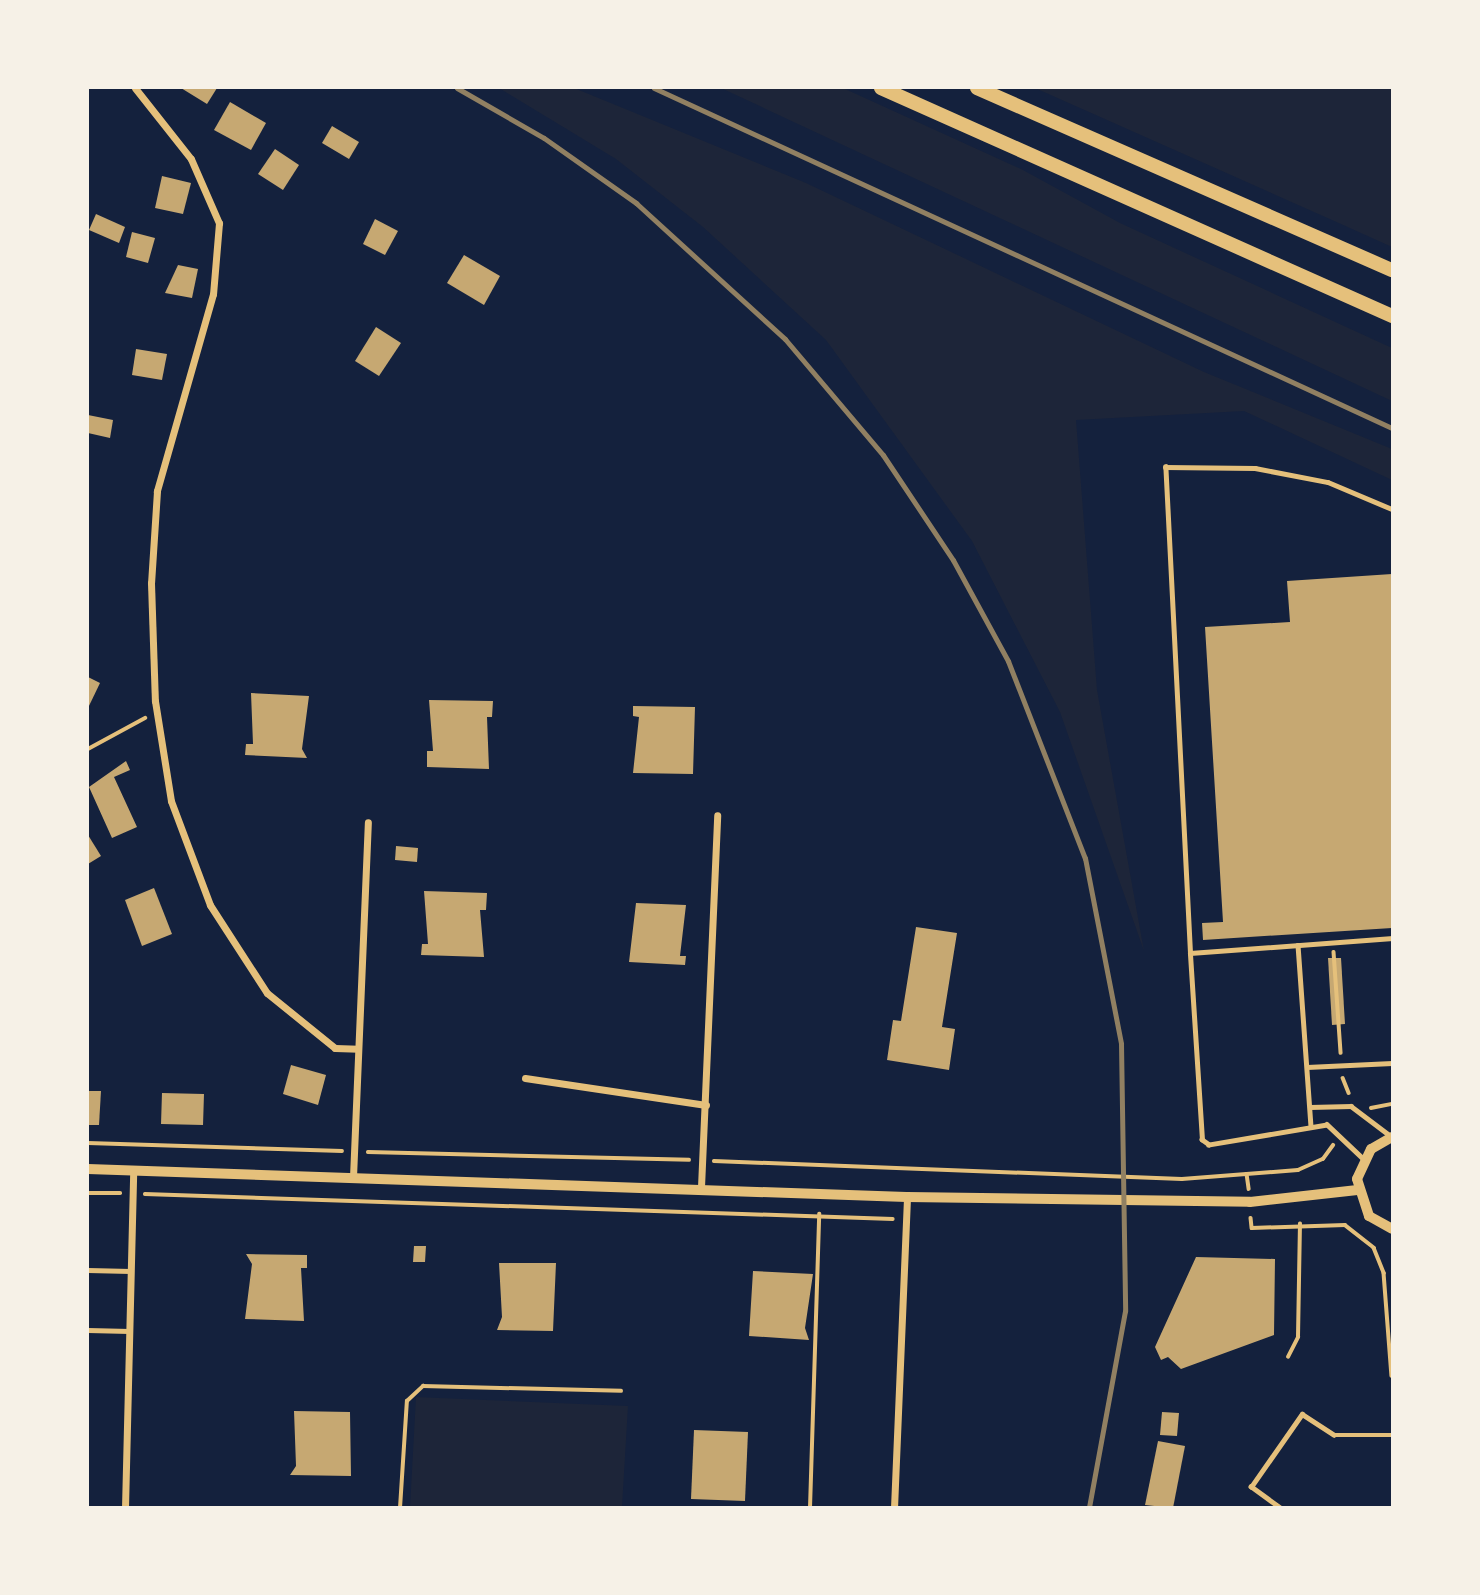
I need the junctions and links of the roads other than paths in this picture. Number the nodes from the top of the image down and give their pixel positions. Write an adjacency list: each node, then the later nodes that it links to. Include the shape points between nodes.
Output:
1 (135, 88): 12 (street, via 191,159 219,223 213,294 157,491 151,583 156,712 171,802 210,905 267,993 335,1048)
2 (881, 88): 5 (highway)
3 (977, 88): 4 (highway)
4 (1392, 270)
5 (1392, 316)
6 (1392, 509): 11 (lane, via 1328,482 1255,468 1165,467)
7 (717, 815): 16 (street)
8 (368, 822): 12 (street)
9 (1392, 938): 10 (lane)
10 (1298, 945): 11 (lane); 14 (lane)
11 (1189, 953): 18 (lane, via 1202,1140 1220,1144)
12 (358, 1049): 23 (street)
13 (1392, 1063): 14 (lane)
14 (1307, 1068): 17 (lane)
15 (525, 1078): 16 (street)
16 (706, 1105): 24 (street)
17 (1310, 1107): 18 (lane); 19 (lane, via 1351,1106)
18 (1311, 1125): 20 (lane, via 1327,1125)
19 (1392, 1137): 20 (street)
20 (1363, 1158): 25 (street)
21 (88, 1169): 22 (street)
22 (133, 1170): 23 (street); 29 (street)
23 (353, 1177): 24 (street)
24 (701, 1187): 26 (street)
25 (1357, 1190): 26 (street, via 1250,1202); 27 (street, via 1369,1216)
26 (907, 1197): 34 (street)
27 (1392, 1229)
28 (88, 1270): 29 (lane)
29 (131, 1271): 31 (street)
30 (88, 1330): 31 (lane)
31 (130, 1331): 33 (street)
32 (1392, 1435): 35 (lane, via 1334,1435 1303,1414 1251,1487)
33 (125, 1507)
34 (894, 1507)
35 (1280, 1507)

